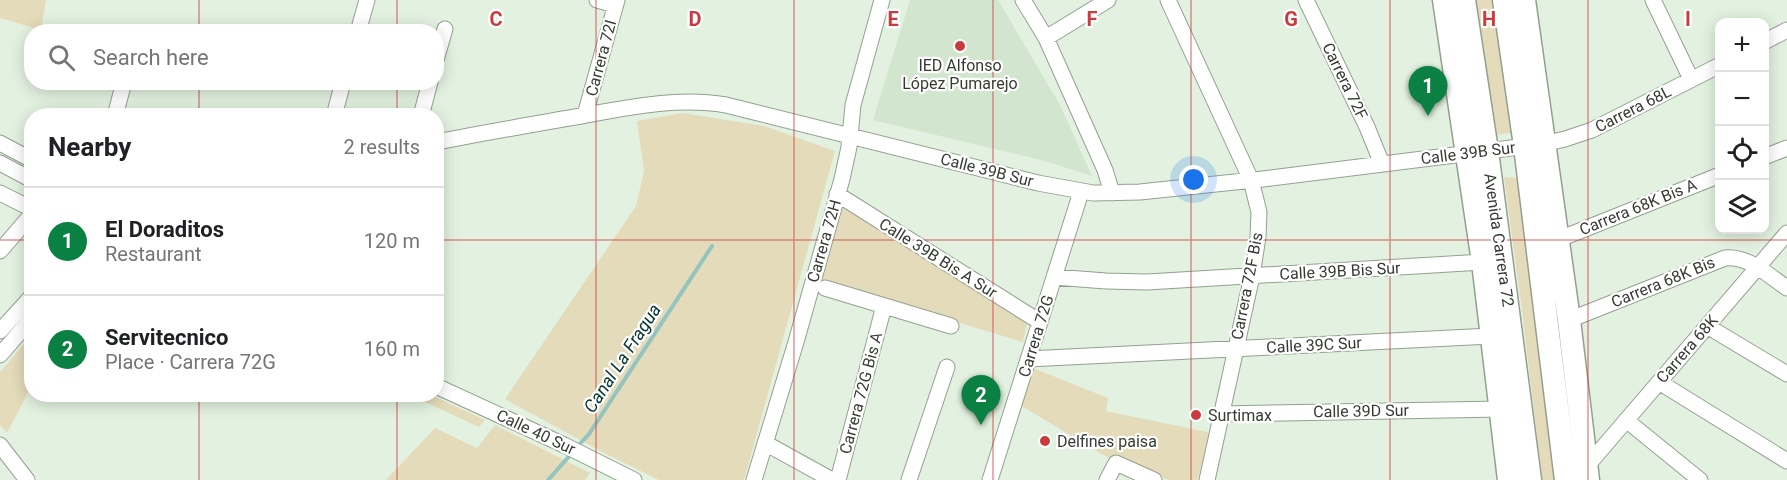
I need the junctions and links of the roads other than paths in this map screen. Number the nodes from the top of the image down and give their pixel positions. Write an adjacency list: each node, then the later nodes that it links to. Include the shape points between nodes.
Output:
1 (367, 0): 14 (street)
2 (597, 0): 13 (street)
3 (882, 0): 29 (street, Carrera 72H, via 855,97)
4 (1023, 0): 18 (street)
5 (1108, 0): 18 (street)
6 (1168, 0): 41 (street, Carrera 72F Bis)
7 (1306, 0): 38 (street, Carrera 72F)
8 (1444, 0): 34 (highway, Avenida Carrera 72)
9 (1464, 0): 34 (highway, Avenida Carrera 72)
10 (1504, 0): 32 (highway)
11 (1524, 0): 32 (highway)
12 (1653, 0): 21 (street)
13 (616, 3): 28 (street, Carrera 72I)
14 (360, 24)
15 (445, 29): 17 (street)
16 (1787, 30): 19 (street)
17 (444, 32)
18 (1046, 38): 45 (street)
19 (1769, 39)
20 (1715, 67): 21 (street, Carrera 68L)
21 (1691, 79): 32 (street, Carrera 68L, via 1592,130)
22 (122, 90): 25 (street)
23 (341, 90): 26 (street)
24 (428, 90): 27 (street)
25 (117, 108)
26 (336, 108)
27 (423, 108)
28 (585, 115): 29 (street, Calle 39B Sur, via 649,104 708,102); 30 (street, Calle 39B Sur)
29 (850, 137): 42 (street, Calle 39B Sur); 44 (street, Carrera 72H)
30 (444, 141)
31 (0, 143): 36 (street)
32 (1534, 145): 34 (street, Calle 39B Sur); 49 (highway); 93 (highway)
33 (1787, 148): 35 (street)
34 (1477, 152): 38 (street, Calle 39B Sur); 51 (highway, Avenida Carrera 72); 72 (highway, Avenida Carrera 72)
35 (1769, 155)
36 (24, 156)
37 (0, 164): 39 (street)
38 (1382, 164): 41 (street, Calle 39B Sur)
39 (24, 176)
40 (1715, 177): 49 (street, Carrera 68K Bis A)
41 (1251, 180): 45 (street, Calle 39B Sur); 53 (street, Carrera 72F Bis, via 1260,223)
42 (1081, 192): 45 (street, Calle 39B Sur); 54 (street, Carrera 72G)
43 (0, 193): 46 (street)
44 (837, 194): 60 (street, Calle 39B Bis A Sur); 77 (street, Carrera 72H)
45 (1112, 194)
46 (24, 207)
47 (24, 222): 50 (street)
48 (1787, 233): 52 (street, Carrera 68K)
49 (1557, 240): 59 (highway)
50 (0, 251)
51 (1483, 262): 53 (street, Calle 39B Bis Sur); 65 (highway, Avenida Carrera 72)
52 (1757, 268): 56 (street, Carrera 68K Bis); 59 (street, Carrera 68K Bis, via 1737,257 1725,258); 62 (street, Carrera 68K)
53 (1252, 276): 54 (street, Calle 39B Bis Sur, via 1147,282); 66 (street, Carrera 72F Bis)
54 (1054, 277): 60 (street, Carrera 72G)
55 (825, 288): 58 (street)
56 (1787, 288)
57 (24, 305): 64 (street)
58 (884, 306): 61 (street); 85 (street, Carrera 72G Bis A)
59 (1569, 320): 80 (highway)
60 (1040, 322): 68 (street, Carrera 72G)
61 (951, 326)
62 (1707, 326): 70 (street); 71 (street, Carrera 68K)
63 (24, 327): 67 (street)
64 (0, 331)
65 (1491, 336): 66 (street, Calle 39C Sur); 72 (highway); 74 (highway, Avenida Carrera 72)
66 (1235, 349): 68 (street, Calle 39C Sur); 75 (street, Carrera 72F Bis)
67 (0, 355)
68 (1028, 359): 87 (street, Carrera 72G)
69 (947, 367): 86 (street)
70 (1787, 374)
71 (1659, 381): 76 (street, Carrera 68K); 79 (street)
72 (1519, 386): 92 (highway, Avenida Carrera 72)
73 (444, 390): 82 (street, Calle 40 Sur)
74 (1501, 409): 75 (street, Calle 39D Sur); 91 (highway, Avenida Carrera 72)
75 (1221, 414): 90 (street, Carrera 72F Bis)
76 (1626, 420): 80 (street, Carrera 68K); 94 (street)
77 (765, 443): 83 (street, Carrera 72H); 84 (street)
78 (0, 445): 81 (street)
79 (1787, 461)
80 (1588, 473)
81 (27, 480)
82 (634, 480)
83 (754, 480)
84 (832, 480)
85 (838, 480)
86 (909, 480)
87 (990, 480)
88 (1107, 480): 89 (street, via 1116,463)
89 (1154, 480)
90 (1207, 480)
91 (1509, 480)
92 (1530, 480)
93 (1566, 480)
94 (1700, 480)

